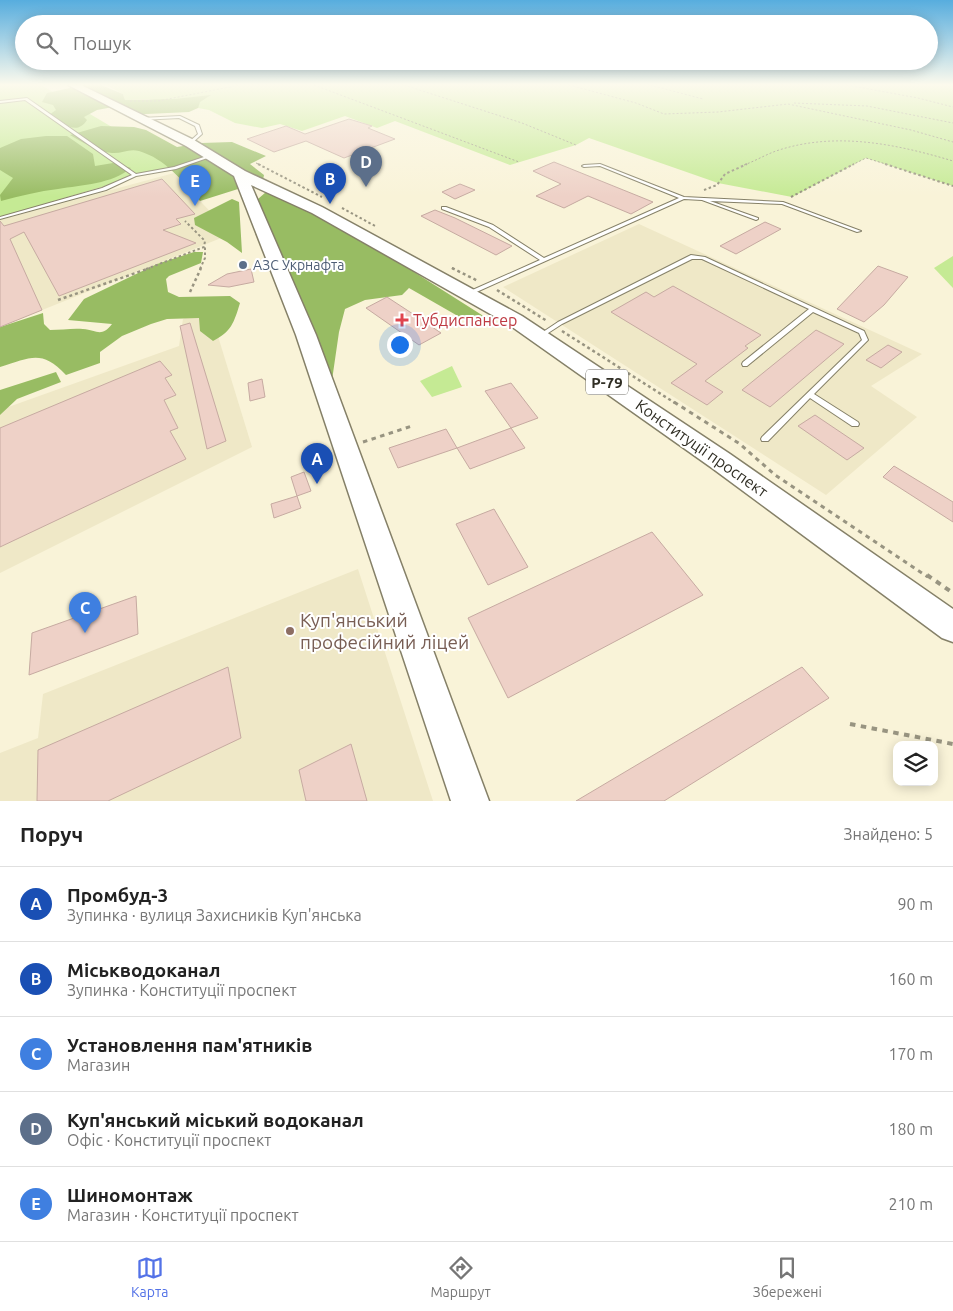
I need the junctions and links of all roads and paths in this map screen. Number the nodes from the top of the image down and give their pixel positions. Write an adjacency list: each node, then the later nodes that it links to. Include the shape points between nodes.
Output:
1 (60, 122): 15 (lane)
2 (147, 122): 8 (main road, Конституції проспект / Р-79)
3 (191, 122): 8 (lane, via 197,125 200,134)
4 (414, 122): 12 (path)
5 (520, 122): 9 (path)
6 (875, 122): 7 (path)
7 (953, 142)
8 (190, 143): 10 (main road, Конституції проспект / Р-79)
9 (576, 145)
10 (211, 156): 14 (main road, Конституції проспект / Р-79); 15 (lane, via 175,168)
11 (953, 161): 17 (path, via 906,147 845,140 821,142 777,151 725,174 717,185)
12 (519, 162)
13 (584, 166): 17 (lane, via 600,166)
14 (240, 174): 28 (main road, Конституції проспект / Р-79, via 318,210); 39 (main road, via 306,334)
15 (135, 175): 21 (lane, via 104,189)
16 (953, 186): 19 (path, via 866,158)
17 (684, 198): 18 (lane); 26 (lane)
18 (699, 198): 19 (lane); 22 (lane)
19 (783, 202): 24 (lane)
20 (444, 208): 26 (lane, via 491,226)
21 (0, 218)
22 (756, 219)
23 (185, 221): 25 (path)
24 (858, 231)
25 (204, 243): 27 (path, via 205,258); 29 (path, via 204,247 197,251)
26 (544, 260): 28 (lane)
27 (190, 292)
28 (470, 293): 31 (main road, Конституції проспект / Р-79)
29 (58, 300)
30 (813, 310): 31 (lane, via 702,258 691,257); 32 (lane); 33 (lane, via 862,332 865,340)
31 (540, 336): 36 (main road, Конституції проспект / Р-79)
32 (745, 364)
33 (810, 395): 34 (lane); 35 (lane)
34 (855, 424)
35 (765, 439)
36 (953, 627)
37 (850, 724): 38 (path)
38 (953, 744)
39 (470, 801)

